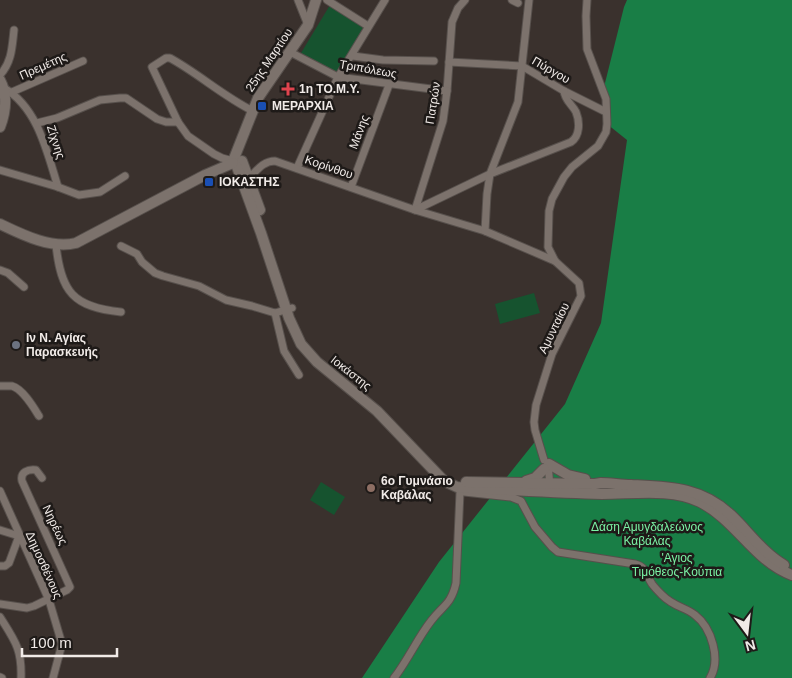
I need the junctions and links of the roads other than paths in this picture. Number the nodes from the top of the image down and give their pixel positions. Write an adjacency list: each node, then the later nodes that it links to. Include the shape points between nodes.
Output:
1 (298, 0): 8 (street)
2 (316, 0): 8 (street, 25ης Μαρτίου)
3 (327, 0): 9 (street)
4 (385, 0): 9 (street)
5 (465, 0): 15 (street, Πατρών, via 452,22)
6 (529, 0): 16 (street)
7 (587, 0): 24 (street, via 587,49 606,99)
8 (308, 25): 11 (street, 25ης Μαρτίου)
9 (368, 26): 12 (street)
10 (14, 30): 17 (street, via 11,57)
11 (290, 52): 18 (street, Τριπόλεως); 23 (street, 25ης Μαρτίου)
12 (352, 56): 14 (street); 18 (street)
13 (83, 61): 20 (street, Πρεμέτης)
14 (434, 61)
15 (450, 62): 16 (street, Πύργου); 21 (street, Πατρών)
16 (522, 66): 22 (street, Πύργου); 31 (street, via 518,102)
17 (0, 75)
18 (338, 77): 19 (street, Τριπόλεως); 29 (street)
19 (389, 85): 21 (street, Τριπόλεως); 35 (street, Μάνης)
20 (5, 87): 26 (street, Ζίχνης); 27 (street, via 5,108)
21 (447, 91): 36 (street, Πατρών, via 443,121)
22 (564, 91): 24 (street, Πύργου); 31 (street, via 577,116 576,138)
23 (252, 111): 25 (street, via 168,57 152,67); 28 (street, 25ης Μαρτίου, via 237,148)
24 (606, 112): 41 (street, via 606,132 602,140 568,172 552,199 548,247)
25 (178, 122): 26 (street, via 161,121 126,98 110,98); 28 (street, via 198,144 222,158)
26 (37, 123): 34 (street, Ζίχνης)
27 (0, 127)
28 (237, 162): 33 (street, Ιοκάστης); 39 (street, via 205,175 76,243)
29 (297, 168): 33 (street, Κορίνθου, via 268,161); 35 (street, Κορίνθου)
30 (0, 170): 34 (street)
31 (490, 174): 36 (street); 38 (street)
32 (125, 176): 34 (street, via 100,192 79,195)
33 (246, 182): 44 (street, Ιοκάστης)
34 (58, 187)
35 (351, 187): 36 (street, Κορίνθου)
36 (415, 210): 38 (street, Κορίνθου)
37 (0, 224): 39 (street)
38 (486, 231): 41 (street, Κορίνθου)
39 (56, 245): 45 (street, via 67,288 83,303 96,309)
40 (121, 246): 46 (street, via 137,254 150,269 163,276 199,286 226,300)
41 (554, 261): 50 (street, Αμυνταίου, via 579,283 581,296 552,354 536,405 534,430)
42 (0, 270): 43 (street)
43 (24, 287)
44 (289, 309): 46 (street); 52 (street, Ιοκάστης, via 310,346 390,414 447,475 463,481); 55 (street, Ιοκάστης, via 301,344 317,362 378,411 440,477)
45 (121, 312)
46 (274, 313): 47 (street, via 284,351)
47 (299, 375)
48 (0, 386): 49 (street, via 17,389)
49 (39, 416)
50 (545, 464): 52 (street, via 535,478); 53 (street, via 568,476); 54 (street, Αμυνταίου)
51 (42, 478): 62 (street, Νηρέως, via 31,469 21,476 70,588)
52 (520, 482): 54 (street, Ιοκάστης)
53 (601, 483): 54 (street); 60 (street, via 671,487 703,496 731,515 776,559)
54 (546, 487): 55 (street); 61 (street, via 665,494 695,500 719,514 772,565)
55 (458, 489): 67 (street, via 454,592 430,622); 68 (street, via 521,501 535,527 558,552 643,567 663,596 694,614 703,624 716,655)
56 (0, 491): 58 (street, Δημοσθένους)
57 (0, 530): 58 (street)
58 (19, 536): 59 (street, via 9,562); 62 (street, Δημοσθένους)
59 (0, 566)
60 (792, 568)
61 (792, 575)
62 (49, 600): 63 (street, via 27,608); 66 (street, Δημοσθένους, via 62,644)
63 (0, 604)
64 (0, 618): 65 (street, via 17,645)
65 (21, 678)
66 (53, 678)
67 (394, 678)
68 (710, 678)

